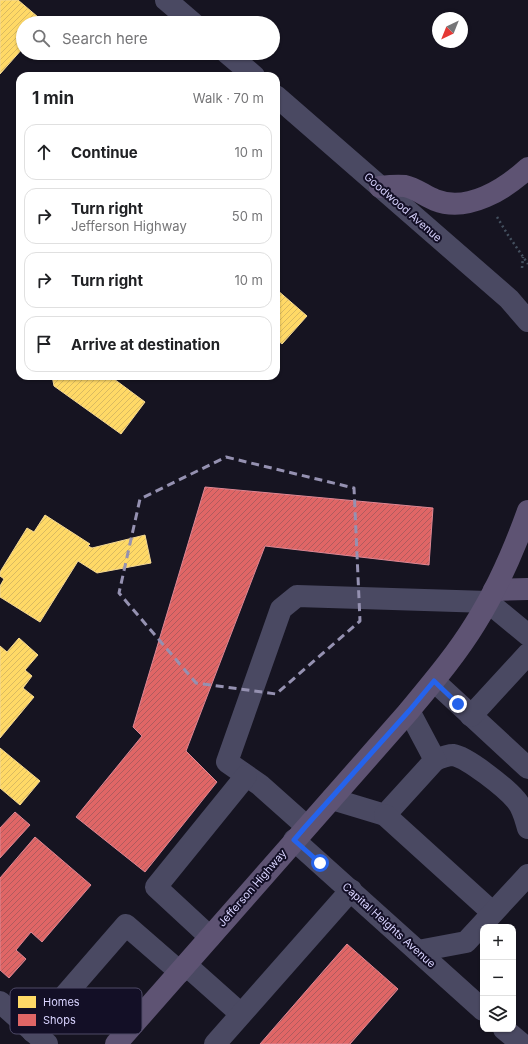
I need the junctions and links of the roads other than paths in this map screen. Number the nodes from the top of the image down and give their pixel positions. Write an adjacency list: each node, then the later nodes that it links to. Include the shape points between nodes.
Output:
1 (166, 0): 2 (street)
2 (185, 16)
3 (235, 60): 4 (street)
4 (249, 72)
5 (280, 100): 7 (street, Goodwood Avenue)
6 (528, 168): 7 (main road, via 491,195 459,205 436,201 406,186)
7 (380, 187): 8 (street, Goodwood Avenue, via 509,299)
8 (528, 321)
9 (528, 511): 11 (main road, Jefferson Highway)
10 (528, 589): 11 (main road)
11 (491, 596): 12 (street); 14 (main road, Jefferson Highway, via 476,624); 19 (street, Capital Heights Avenue, via 297,596 281,608 227,762)
12 (528, 635)
13 (528, 654): 16 (street)
14 (434, 681): 15 (main road, Jefferson Highway); 16 (street)
15 (409, 711): 17 (street); 20 (main road, Jefferson Highway)
16 (471, 716): 18 (street)
17 (435, 760): 21 (street); 22 (street, via 452,755 463,758 489,777 516,799 524,813)
18 (528, 768)
19 (246, 776): 23 (street, Capital Heights Avenue, via 260,785); 27 (street, via 156,887)
20 (332, 799): 21 (street); 23 (main road, Jefferson Highway)
21 (385, 815): 26 (street)
22 (528, 828)
23 (300, 833): 25 (street, Capital Heights Avenue); 27 (main road, Jefferson Highway)
24 (528, 875): 26 (street)
25 (351, 890): 28 (street, Capital Heights Avenue); 34 (street)
26 (492, 912): 28 (street, via 466,942)
27 (210, 936): 29 (main road, Jefferson Highway)
28 (418, 951): 32 (street, Capital Heights Avenue)
29 (183, 968): 30 (street, via 126,925); 34 (street); 35 (main road, Jefferson Highway)
30 (78, 988)
31 (0, 1002): 33 (street)
32 (480, 1007)
33 (10, 1011)
34 (241, 1014): 39 (street)
35 (142, 1015)
36 (508, 1032): 40 (street)
37 (125, 1034): 38 (main road, Jefferson Highway)
38 (116, 1044)
39 (215, 1044)
40 (522, 1044)

